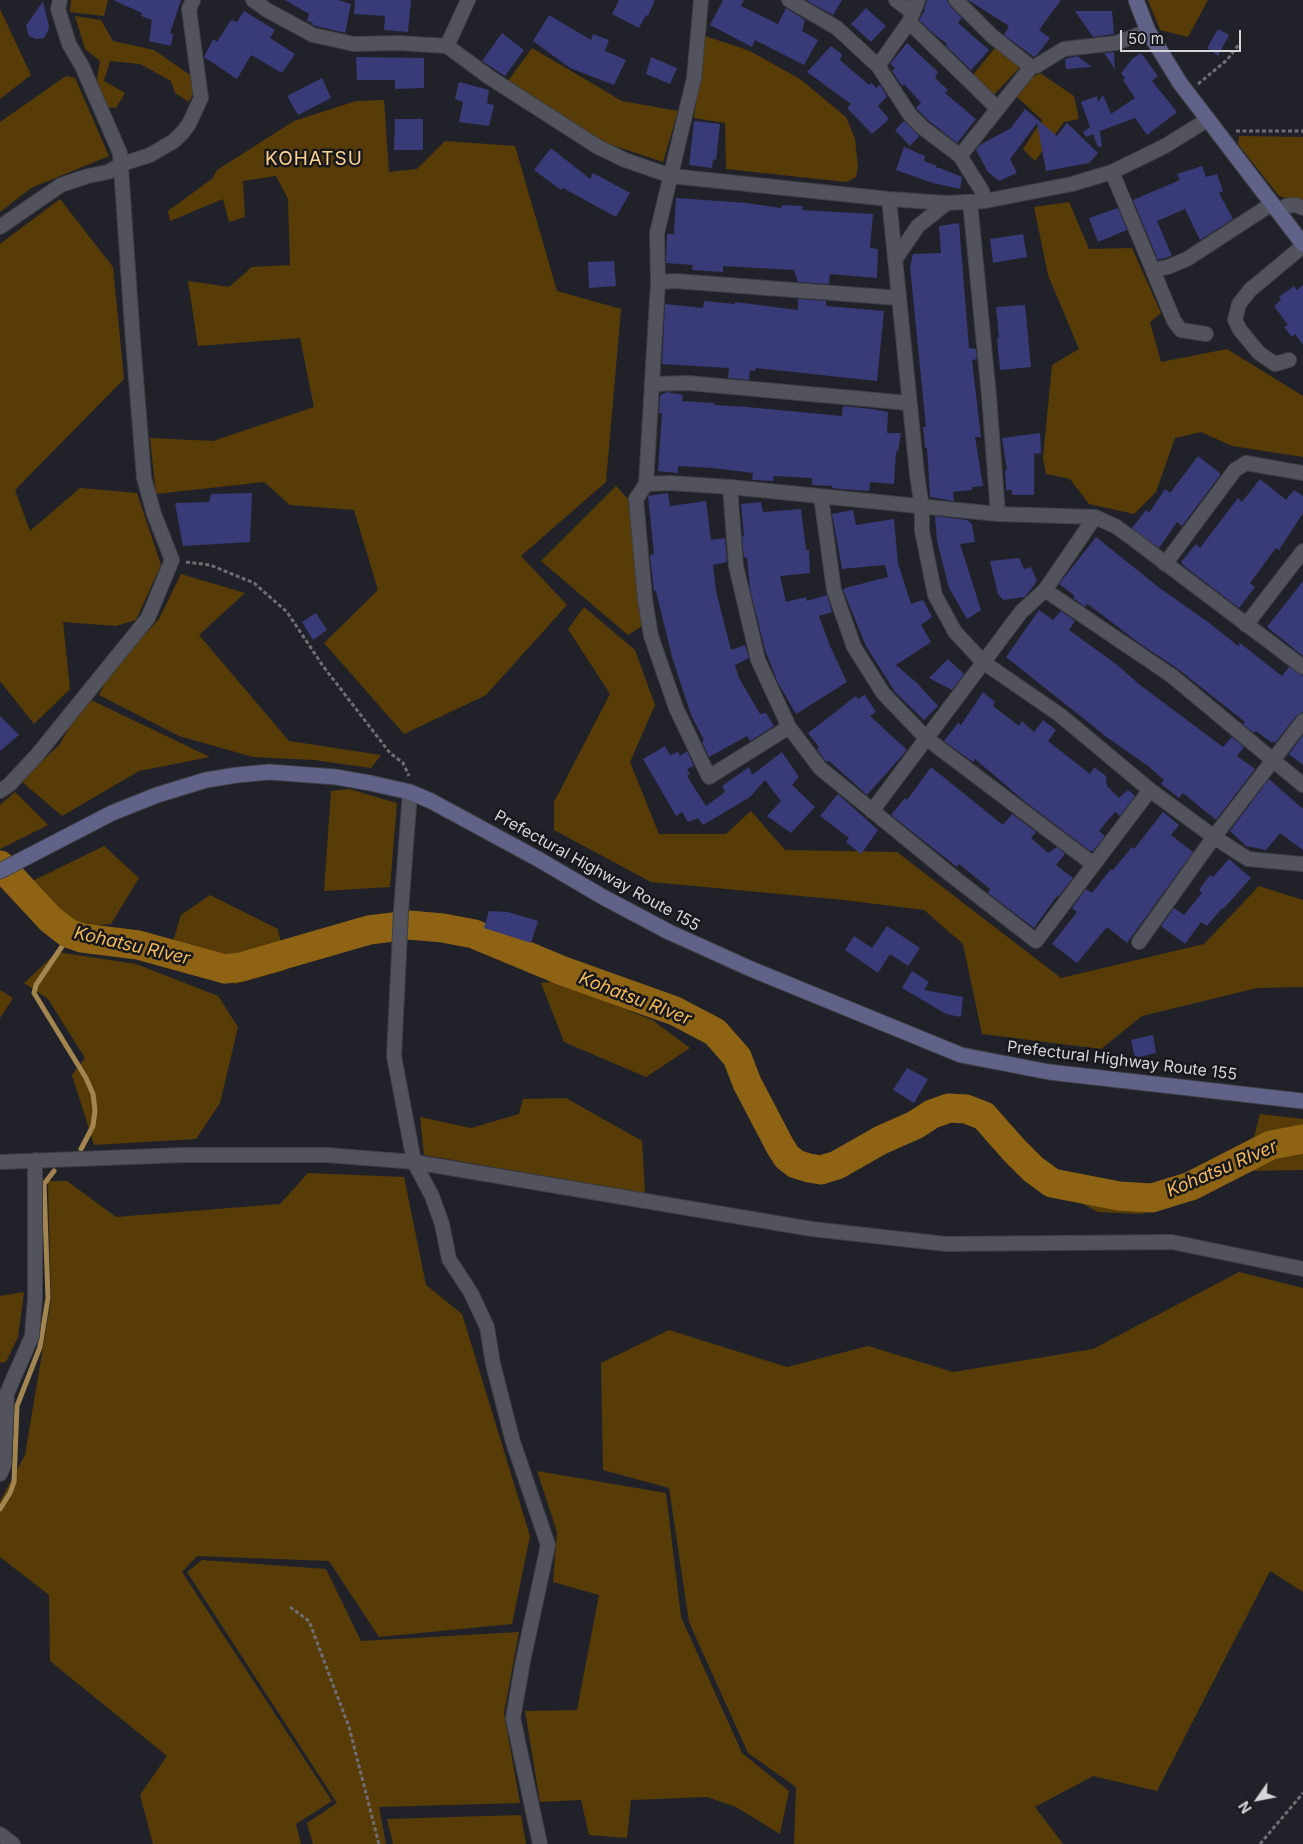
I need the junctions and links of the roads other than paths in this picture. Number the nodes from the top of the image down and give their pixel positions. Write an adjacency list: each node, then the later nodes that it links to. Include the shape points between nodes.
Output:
1 (60, 0): 18 (street, via 58,9 69,44 106,120)
2 (194, 0): 18 (street, via 188,9 202,98 196,112 174,141 150,155)
3 (253, 0): 12 (street, via 314,35 354,44)
4 (468, 0): 12 (street)
5 (701, 0): 20 (street, via 694,78)
6 (789, 0): 13 (street, via 837,28)
7 (896, 0): 10 (street)
8 (956, 0): 14 (street, via 992,36)
9 (1136, 0): 11 (main road)
10 (914, 11): 13 (street); 15 (street)
11 (1148, 31): 14 (street, via 1116,43 1064,49); 16 (main road)
12 (447, 46): 20 (street, via 598,147)
13 (878, 66): 17 (street, via 910,115)
14 (1031, 67): 15 (street)
15 (997, 108): 17 (street)
16 (1207, 120): 19 (street, via 1166,146); 25 (main road)
17 (960, 156): 22 (street)
18 (122, 164): 27 (street, via 108,172 61,185); 56 (street, via 144,478 172,560 148,618 37,755)
19 (1112, 172): 22 (street, via 1072,184); 30 (street)
20 (671, 176): 21 (street); 31 (street, via 657,233)
21 (889, 199): 24 (street); 29 (street)
22 (985, 200): 23 (street)
23 (970, 202): 24 (street); 42 (street)
24 (947, 203): 29 (street, via 918,226)
25 (1275, 207): 26 (street, via 1296,205); 28 (main road); 30 (street, via 1264,209 1187,259)
26 (1303, 208)
27 (0, 228)
28 (1303, 245): 34 (street, via 1250,290 1238,304 1235,320 1259,353 1274,364)
29 (896, 258): 32 (street)
30 (1153, 270): 33 (street, via 1178,327)
31 (658, 282): 32 (street); 35 (street)
32 (899, 298): 36 (street)
33 (1206, 334)
34 (1289, 360)
35 (653, 384): 36 (street, via 688,383); 38 (street)
36 (909, 403): 41 (street)
37 (1303, 473): 45 (street, via 1246,463 1235,470)
38 (646, 484): 39 (street); 51 (street, via 636,499 651,636 676,708 710,777)
39 (730, 487): 40 (street); 51 (street, via 736,566 758,660)
40 (821, 497): 41 (street); 52 (street, via 834,590 854,647 883,694)
41 (922, 508): 42 (street); 48 (street, via 922,531 935,595 955,632)
42 (998, 514): 43 (street)
43 (1095, 517): 45 (street, via 1114,526); 46 (street)
44 (1303, 551): 47 (street)
45 (1165, 564): 47 (street)
46 (1045, 590): 48 (street, via 1021,612); 53 (street, via 1172,676)
47 (1246, 625): 49 (street)
48 (984, 662): 52 (street); 55 (street, via 1060,715)
49 (1303, 667)
50 (1303, 721): 53 (street)
51 (789, 727): 58 (street, via 820,768)
52 (926, 738): 58 (street); 60 (street)
53 (1274, 759): 54 (street); 59 (street)
54 (1303, 785)
55 (1150, 790): 59 (street); 60 (street)
56 (0, 791)
57 (410, 792): 62 (main road, Prefectural Highway Route 155, via 344,778 304,774 269,772 213,779 112,812); 64 (main road, Prefectural Highway Route 155, via 463,817 669,932 750,970 961,1054 1049,1072); 67 (street, via 394,1056)
58 (872, 811): 60 (street, via 1036,941)
59 (1214, 837): 61 (street, via 1248,859); 63 (street)
60 (1093, 864)
61 (1303, 864)
62 (0, 871)
63 (1139, 942)
64 (1303, 1101)
65 (35, 1160): 66 (street); 67 (street, via 327,1155); 69 (street, via 32,1336 6,1393 4,1465)
66 (0, 1162)
67 (414, 1162): 68 (street, via 812,1229 946,1244 1172,1242); 72 (street, via 432,1196 449,1259 487,1327 513,1442 548,1545 513,1718)
68 (1303, 1269)
69 (0, 1474)
70 (0, 1834): 71 (street)
71 (13, 1844)
72 (540, 1844)

